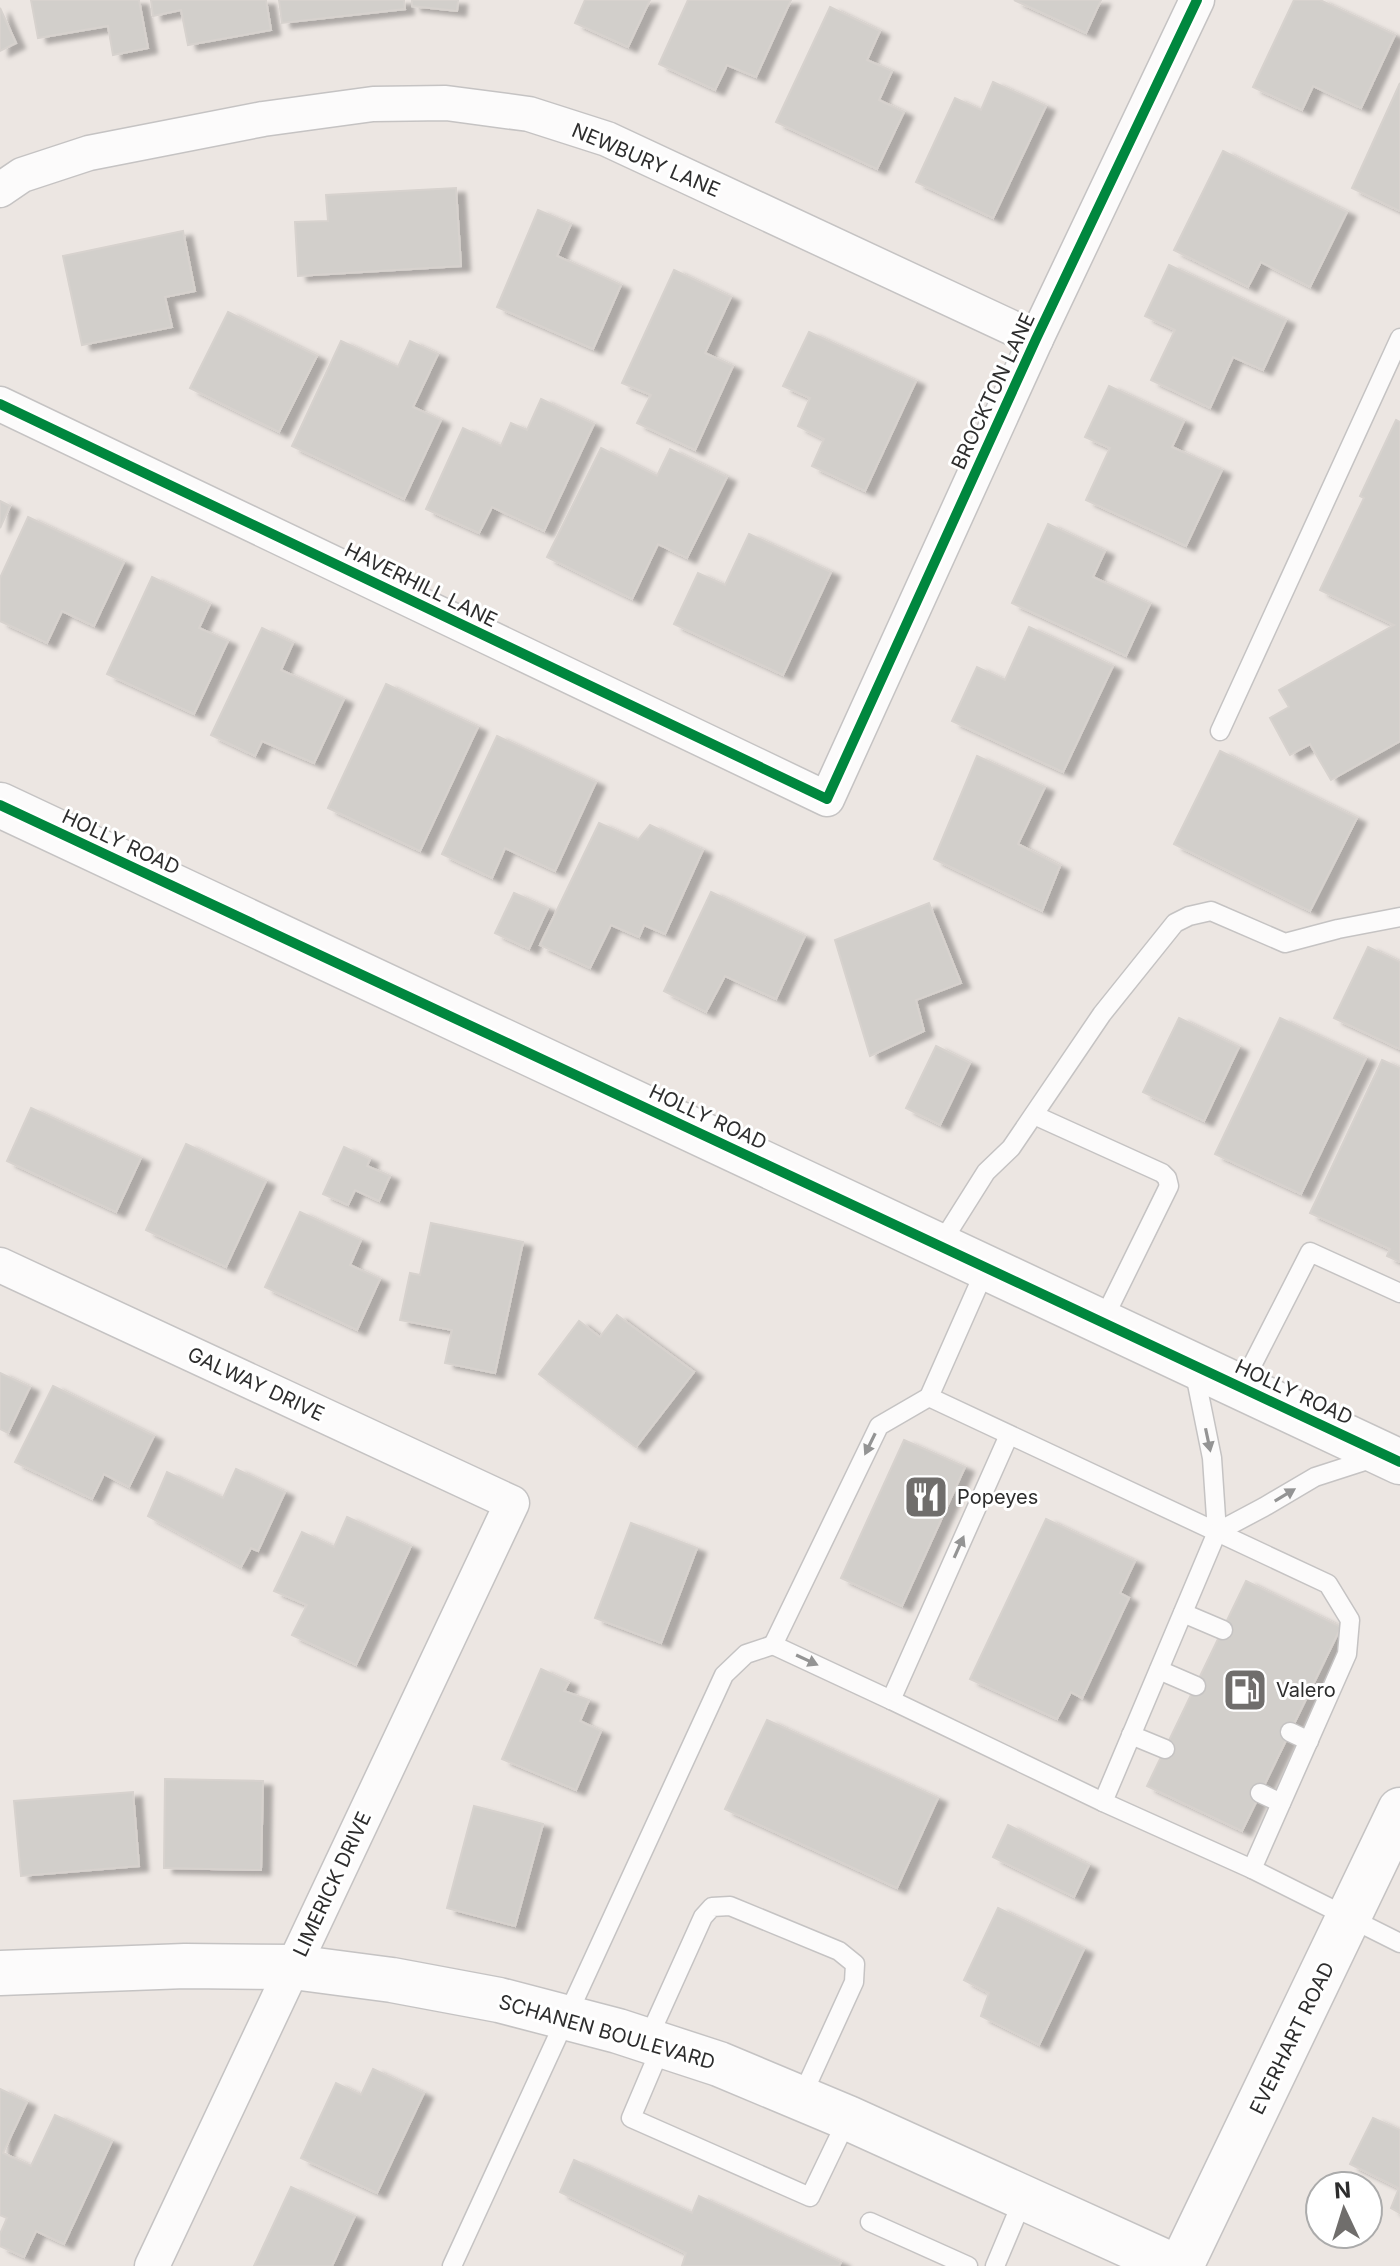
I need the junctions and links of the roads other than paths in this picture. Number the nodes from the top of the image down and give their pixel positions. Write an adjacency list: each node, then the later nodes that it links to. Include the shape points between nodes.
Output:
1 (1197, 0): 4 (street, BROCKTON LANE)
2 (0, 190): 4 (street, NEWBURY LANE, via 22,175 89,153 294,115 387,103 446,103 529,114 607,139)
3 (1400, 338): 6 (lane)
4 (1036, 339): 7 (street, BROCKTON LANE)
5 (0, 404): 7 (street, HAVERHILL LANE)
6 (1220, 731)
7 (827, 799)
8 (0, 805): 11 (main road, HOLLY ROAD)
9 (1400, 917): 10 (lane, via 1285,943 1211,911 1175,923 1102,1014)
10 (1034, 1115): 11 (lane, via 986,1172); 15 (lane, via 1167,1178 1169,1186)
11 (940, 1246): 13 (main road, HOLLY ROAD)
12 (0, 1265): 21 (street, GALWAY DRIVE)
13 (986, 1268): 15 (main road, HOLLY ROAD); 18 (lane)
14 (1400, 1293): 17 (lane, via 1310,1252)
15 (1102, 1322): 16 (main road, HOLLY ROAD)
16 (1192, 1364): 17 (main road, HOLLY ROAD); 22 (lane, one-way to 22, via 1212,1458)
17 (1241, 1387): 20 (main road, HOLLY ROAD)
18 (929, 1397): 19 (lane); 25 (lane, one-way to 25, via 879,1426)
19 (1009, 1435): 22 (lane); 30 (lane, one-way to 19)
20 (1392, 1458): 22 (lane, one-way to 20, via 1315,1477)
21 (512, 1503): 42 (street, LIMERICK DRIVE)
22 (1217, 1532): 23 (lane); 28 (lane, via 1328,1584 1350,1620 1347,1654)
23 (1183, 1613): 24 (lane); 26 (lane)
24 (1223, 1630)
25 (773, 1645): 30 (lane, one-way to 30); 44 (lane, via 746,1654 724,1675)
26 (1159, 1670): 29 (lane); 32 (lane)
27 (1318, 1674): 28 (lane)
28 (1336, 1682): 33 (lane)
29 (1196, 1686)
30 (891, 1700): 36 (lane)
31 (1290, 1732): 33 (lane)
32 (1131, 1735): 34 (lane); 36 (lane)
33 (1309, 1741): 37 (lane)
34 (1165, 1749)
35 (1260, 1793): 37 (lane)
36 (1103, 1802): 39 (lane)
37 (1281, 1803): 39 (lane)
38 (1400, 1810): 40 (main road, EVERHART ROAD)
39 (1252, 1869): 40 (lane)
40 (1350, 1919): 41 (lane); 55 (main road, EVERHART ROAD)
41 (1400, 1943)
42 (293, 1967): 43 (main road, SCHANEN BOULEVARD); 44 (main road, SCHANEN BOULEVARD, via 392,1980); 50 (street, LIMERICK DRIVE)
43 (0, 1973)
44 (567, 2018): 45 (main road, SCHANEN BOULEVARD); 51 (lane)
45 (654, 2043): 46 (main road, SCHANEN BOULEVARD); 46 (lane, via 703,1917 712,1907 730,1906 839,1951 855,1964 854,1982); 47 (lane, via 631,2118 810,2197)
46 (801, 2098): 47 (main road, SCHANEN BOULEVARD)
47 (848, 2118): 48 (main road, SCHANEN BOULEVARD)
48 (1024, 2197): 53 (lane); 54 (main road, SCHANEN BOULEVARD)
49 (870, 2222): 52 (lane)
50 (152, 2266)
51 (452, 2266)
52 (968, 2266)
53 (995, 2266)
54 (1174, 2266)
55 (1181, 2266)

